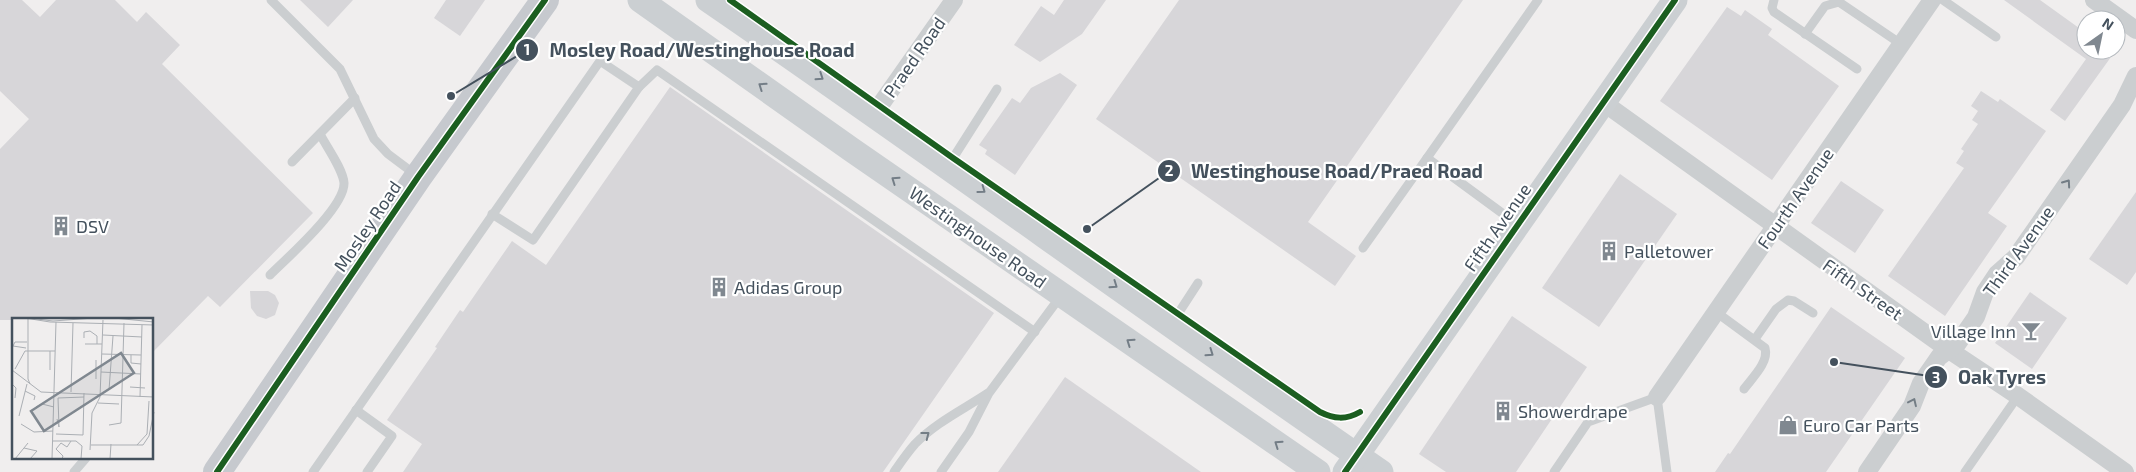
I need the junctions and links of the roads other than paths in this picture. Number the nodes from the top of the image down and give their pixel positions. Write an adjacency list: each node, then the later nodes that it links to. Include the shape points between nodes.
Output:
1 (271, 0): 20 (lane, via 335,63)
2 (545, 0): 27 (main road, Mosley Road)
3 (640, 0): 35 (street, Westinghouse Road, one-way to 3)
4 (708, 0): 22 (street, one-way to 22)
5 (954, 0): 22 (street, Praed Road)
6 (1538, 0): 24 (lane)
7 (1676, 0): 21 (street, Fifth Avenue)
8 (1774, 0): 13 (lane, via 1774,12)
9 (1932, 0): 15 (street, Fourth Avenue)
10 (1943, 0): 14 (lane)
11 (2094, 0): 12 (street)
12 (2136, 30)
13 (1805, 34): 15 (lane, via 1825,6 1840,2); 16 (lane)
14 (1996, 37)
15 (1901, 44): 30 (street, Fourth Avenue)
16 (1857, 68)
17 (2136, 76): 41 (street, Third Avenue, one-way to 17, via 1958,343 1976,317 1985,292 1997,274 2016,257 2122,105)
18 (639, 87): 28 (lane, via 600,61); 28 (lane, via 532,240); 39 (lane, via 657,70)
19 (997, 89): 26 (lane)
20 (355, 98): 23 (lane); 27 (lane, via 380,147)
21 (1604, 103): 29 (street, Fifth Avenue); 30 (street, Fifth Street)
22 (874, 114): 26 (street)
23 (320, 134): 25 (lane); 33 (lane, via 342,174 343,192 311,235)
24 (1427, 158): 29 (lane); 31 (lane)
25 (292, 162)
26 (948, 166): 32 (street, one-way to 32)
27 (418, 177): 51 (main road, Mosley Road)
28 (492, 214): 47 (lane)
29 (1517, 224): 49 (street, Fifth Avenue)
30 (1775, 227): 36 (street, Fourth Avenue); 41 (street, Fifth Street)
31 (1363, 248)
32 (1083, 264): 35 (street); 38 (street, one-way to 38)
33 (270, 275)
34 (1198, 283): 38 (lane)
35 (1061, 294): 39 (lane); 42 (street, Westinghouse Road, one-way to 35)
36 (1716, 312): 40 (lane); 46 (street, Fourth Avenue)
37 (1813, 313): 40 (lane, via 1788,300 1776,309)
38 (1170, 325): 42 (street); 49 (street, one-way to 49)
39 (1035, 332): 44 (lane)
40 (1755, 339): 43 (lane, via 1767,354)
41 (1948, 350): 45 (street, Fifth Street); 60 (street, Third Avenue, one-way to 41, via 1912,406 1939,357)
42 (1151, 356): 56 (street, Westinghouse Road, one-way to 42)
43 (1744, 389)
44 (989, 393): 54 (lane, one-way to 44, via 921,439); 55 (lane, via 969,432)
45 (2018, 396): 61 (lane); 62 (street, Fifth Street)
46 (1657, 397): 58 (lane, via 1588,422); 59 (lane)
47 (356, 410): 52 (lane); 53 (lane, via 392,436)
48 (84, 460): 50 (lane)
49 (1351, 464): 57 (street)
50 (74, 472)
51 (217, 472)
52 (313, 472)
53 (367, 472)
54 (894, 472)
55 (941, 472)
56 (1318, 472)
57 (1381, 472)
58 (1554, 472)
59 (1667, 472)
60 (1867, 472)
61 (1966, 472)
62 (2125, 472)

